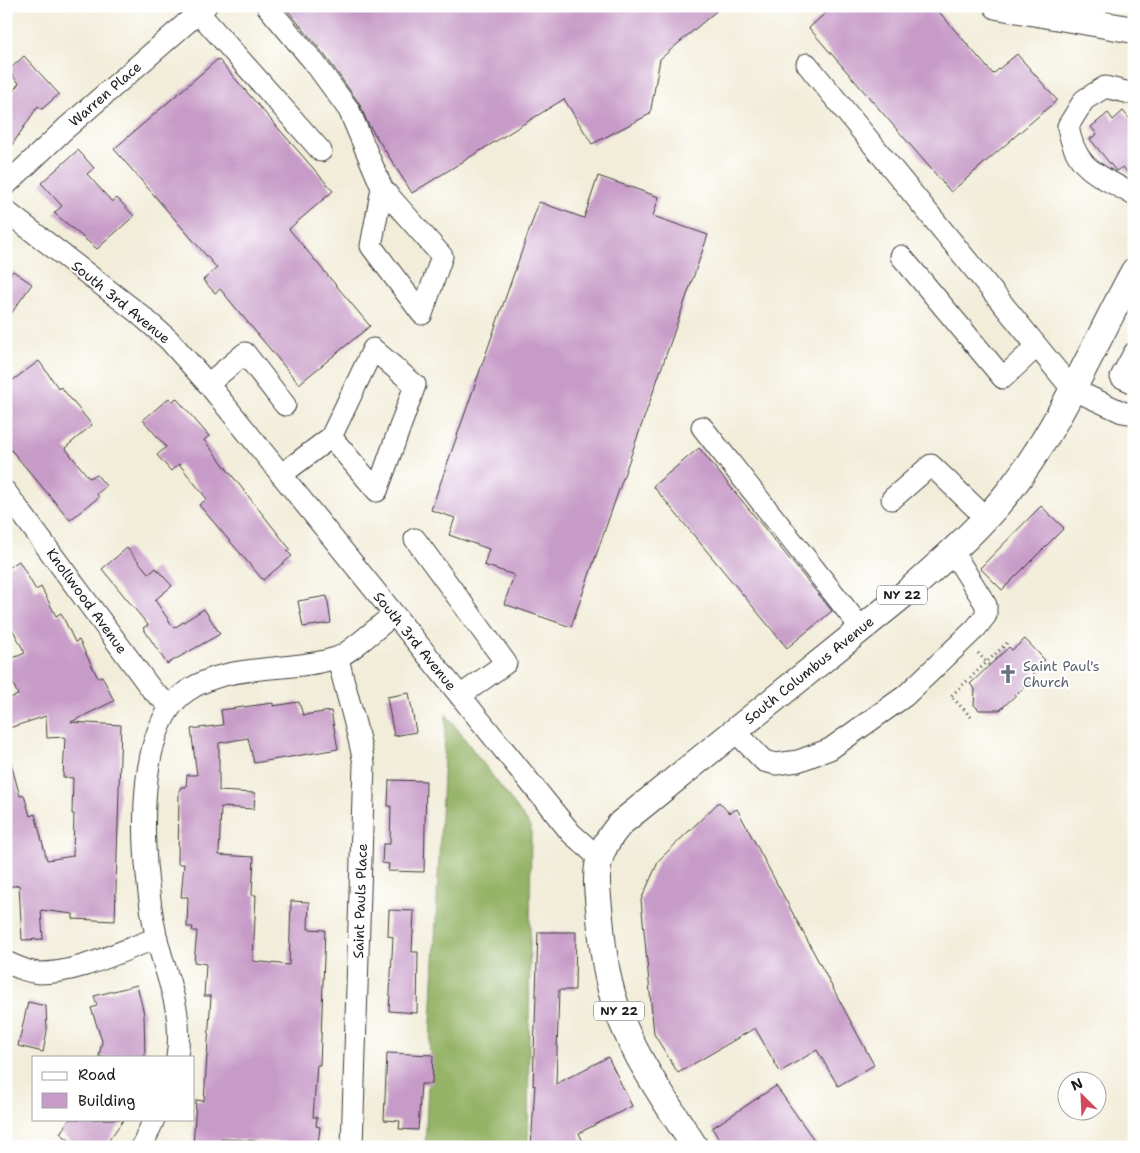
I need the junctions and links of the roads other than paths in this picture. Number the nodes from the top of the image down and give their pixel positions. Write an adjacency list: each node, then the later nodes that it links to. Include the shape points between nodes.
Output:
1 (267, 6): 10 (street, via 349,110)
2 (997, 6): 4 (main road)
3 (203, 9): 8 (street); 9 (street, Warren Place)
4 (1090, 14): 5 (main road)
5 (1134, 30)
6 (807, 64): 15 (street)
7 (1134, 94): 11 (street, via 1106,87 1084,100 1068,126 1071,147 1082,164)
8 (321, 151)
9 (6, 184)
10 (382, 188): 10 (street, via 370,246 422,314 442,256)
11 (1125, 190)
12 (6, 211): 18 (street, South 3rd Avenue, via 138,313 169,340)
13 (901, 256): 15 (street, via 1003,378)
14 (1132, 277): 19 (main road, South Columbus Avenue / NY 22)
15 (1037, 346): 19 (street)
16 (1134, 353): 17 (street, via 1121,377)
17 (1134, 383)
18 (208, 384): 21 (street, via 244,353); 25 (street, South 3rd Avenue)
19 (1072, 388): 22 (street); 28 (main road, South Columbus Avenue / NY 22, via 1027,467)
20 (1134, 394): 22 (street)
21 (285, 405)
22 (1128, 413)
23 (702, 427): 32 (street)
24 (331, 437): 24 (street, via 373,349 416,385 377,491); 25 (street)
25 (281, 475): 31 (street, South 3rd Avenue)
26 (6, 492): 35 (street, Knollwood Avenue, via 152,690)
27 (892, 499): 28 (street, via 931,465)
28 (985, 517): 30 (main road, South Columbus Avenue / NY 22)
29 (416, 540): 34 (street, via 506,663)
30 (953, 552): 32 (main road, South Columbus Avenue / NY 22); 36 (street, via 986,605 986,615 905,696 830,749 798,762 776,764 764,761)
31 (393, 615): 33 (street); 34 (street, South 3rd Avenue)
32 (862, 628): 36 (main road, South Columbus Avenue / NY 22)
33 (338, 658): 35 (street, via 211,678 186,692); 43 (street, Saint Pauls Place, via 364,764)
34 (460, 696): 37 (street, South 3rd Avenue, via 571,833)
35 (170, 706): 38 (street, via 152,745 147,779 147,886)
36 (734, 730): 37 (main road, South Columbus Avenue / NY 22, via 621,823 609,836)
37 (598, 857): 44 (main road, NY 22, via 598,896 609,984 635,1048)
38 (157, 938): 39 (street, via 59,971 37,973); 40 (street, via 176,998)
39 (6, 962)
40 (177, 1056)
41 (154, 1120): 42 (street)
42 (142, 1147)
43 (352, 1147)
44 (695, 1147)

